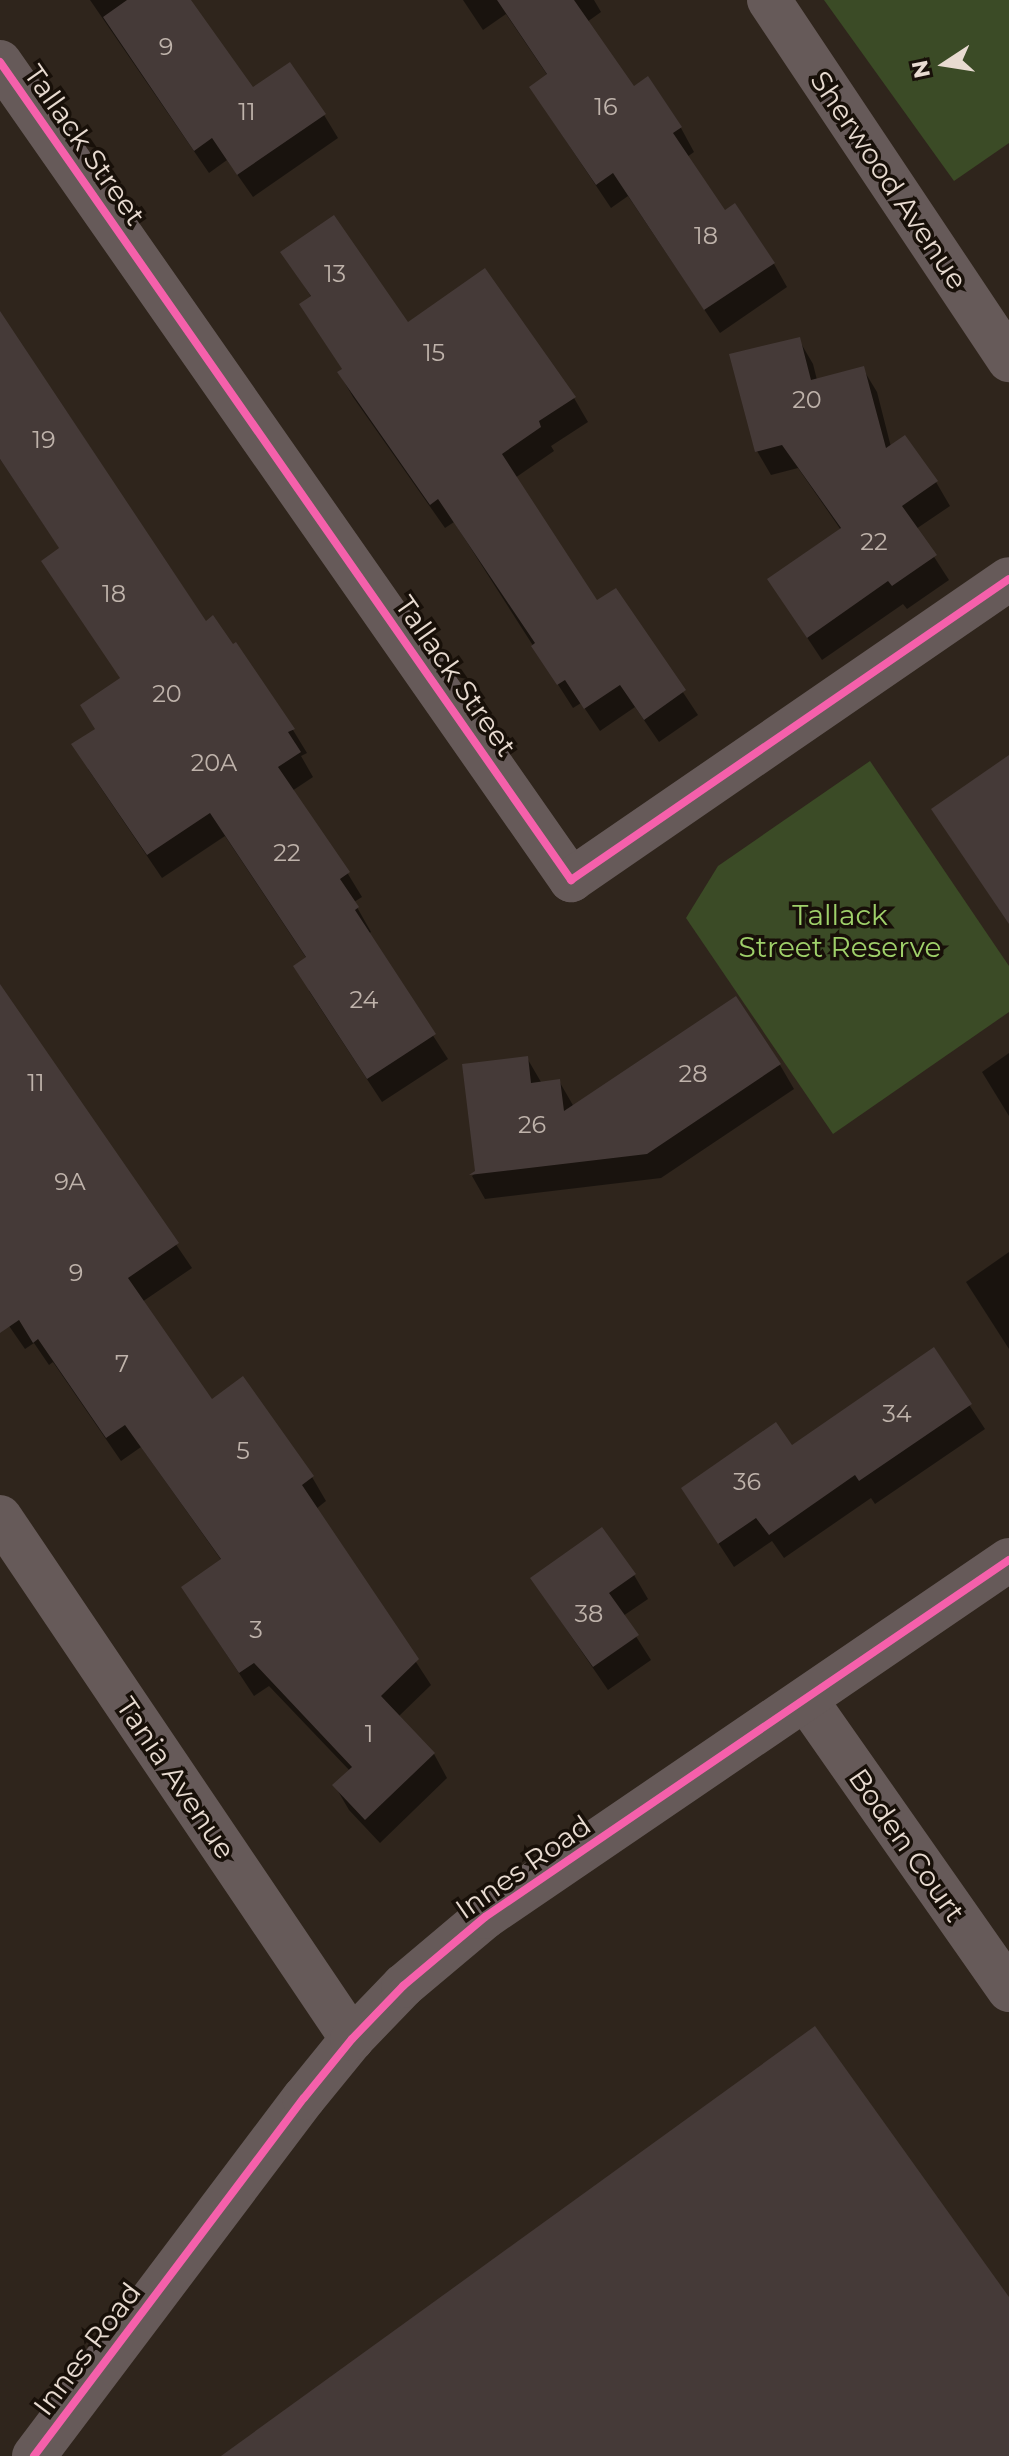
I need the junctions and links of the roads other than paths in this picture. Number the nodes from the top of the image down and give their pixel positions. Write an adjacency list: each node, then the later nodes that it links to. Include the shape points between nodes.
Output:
1 (769, 0): 3 (street, Sherwood Avenue)
2 (0, 62): 4 (street, Tallack Street, via 571,880)
3 (1009, 360)
4 (1009, 579)
5 (0, 1517): 9 (street, Tania Avenue)
6 (1009, 1560): 7 (street, Innes Road)
7 (806, 1700): 8 (street, Boden Court); 9 (street, Innes Road, via 485,1917 403,1986)
8 (1009, 1990)
9 (352, 2039): 10 (street, Innes Road)
10 (34, 2456)

